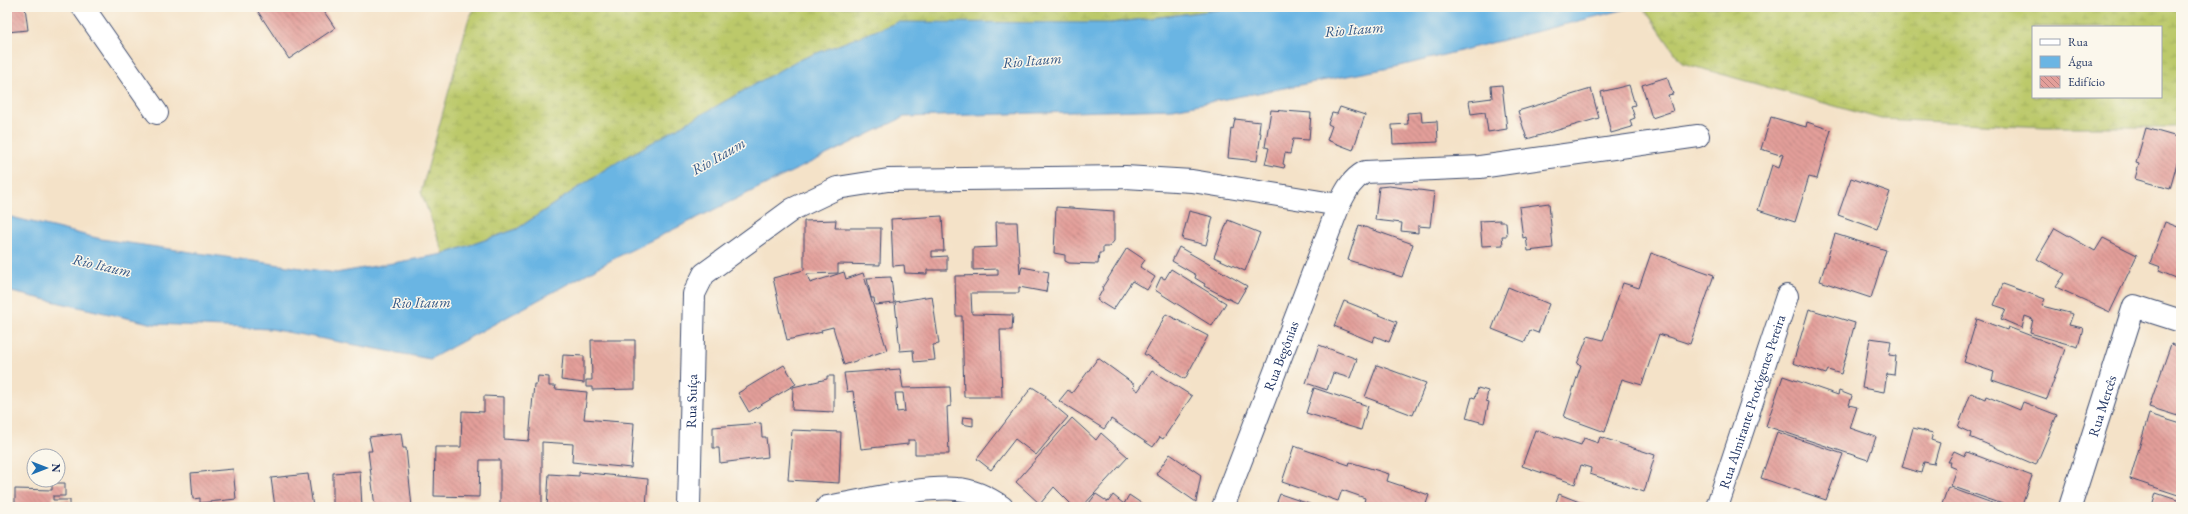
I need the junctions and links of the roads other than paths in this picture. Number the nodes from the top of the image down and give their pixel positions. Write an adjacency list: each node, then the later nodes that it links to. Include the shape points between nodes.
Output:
1 (83, 7): 2 (street)
2 (157, 113)
3 (1698, 136): 4 (street, Rua Begônias, via 1480,167 1366,172 1347,188)
4 (1339, 205): 7 (street, Rua Suíça, via 1192,181 1125,177 888,180 837,188 793,208 704,274 694,294); 10 (street, Rua Begônias)
5 (1787, 296): 11 (street, Rua Almirante Protógenes Pereira)
6 (2181, 321): 12 (street, Rua Mercês, via 2134,306)
7 (689, 507)
8 (827, 507): 9 (street, via 921,491 958,489 986,496)
9 (1002, 507)
10 (1223, 507)
11 (1717, 507)
12 (2070, 507)

